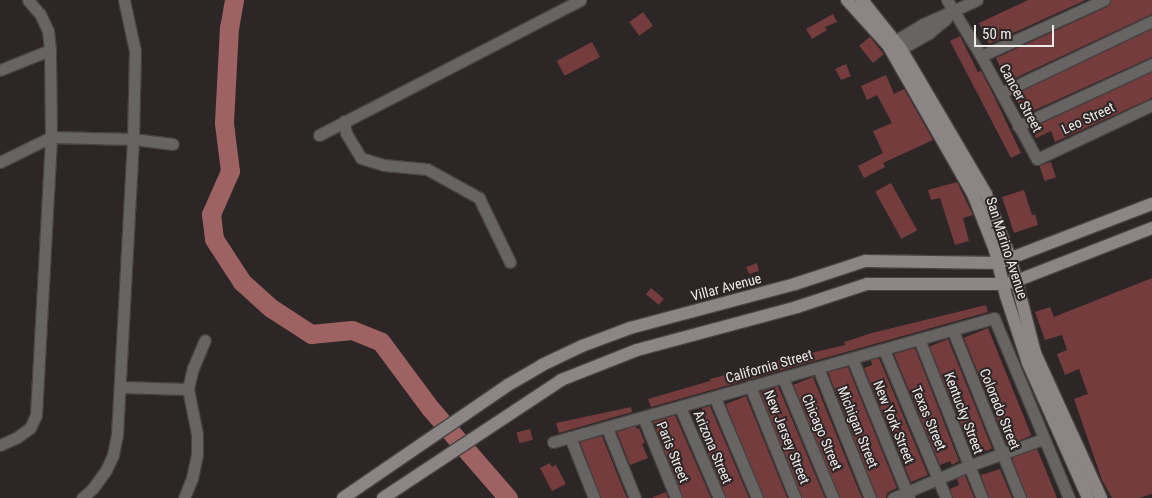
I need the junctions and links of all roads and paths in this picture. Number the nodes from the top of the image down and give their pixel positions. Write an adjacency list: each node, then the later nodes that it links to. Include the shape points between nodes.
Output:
1 (28, 0): 12 (street, via 40,14 48,32)
2 (124, 0): 22 (street, via 135,51)
3 (580, 0): 18 (street)
4 (847, 0): 11 (main road, San Marino Avenue)
5 (862, 0): 11 (main road, San Marino Avenue)
6 (946, 0): 9 (street, Cancer Street)
7 (977, 0): 9 (street)
8 (1104, 0): 13 (street)
9 (954, 12): 11 (street, via 929,33); 13 (street, Cancer Street)
10 (1152, 21): 16 (street)
11 (894, 47): 29 (main road, San Marino Avenue, via 973,194)
12 (50, 50): 15 (street); 21 (street)
13 (981, 56): 16 (street, Cancer Street)
14 (1152, 64): 19 (street)
15 (0, 70)
16 (1001, 93): 19 (street, Cancer Street)
17 (1152, 105): 24 (street, Leo Street)
18 (344, 121): 20 (street); 28 (street, via 346,133 361,158 384,165 427,169 479,198)
19 (1018, 126): 24 (street, Cancer Street)
20 (318, 135)
21 (51, 137): 22 (street); 25 (street); 49 (street, via 36,415 30,428)
22 (133, 139): 23 (street); 39 (street)
23 (173, 144)
24 (1037, 158)
25 (0, 162)
26 (1152, 204): 29 (main road, Villar Avenue)
27 (1152, 228): 30 (main road)
28 (510, 262)
29 (1004, 262): 30 (main road, San Marino Avenue); 56 (main road, Villar Avenue, via 878,261 854,264 795,284 630,328 582,346 508,385)
30 (1010, 282): 45 (main road, San Marino Avenue, via 1028,363); 57 (main road, via 867,284 797,307 637,350 561,380)
31 (953, 331): 32 (street, California Street); 47 (street, California Street, via 994,318); 50 (street, Colorado Street)
32 (919, 339): 34 (street, California Street); 51 (street, Kentucky Street)
33 (205, 340): 40 (street)
34 (884, 350): 35 (street, California Street); 52 (street, Texas Street)
35 (852, 358): 36 (street, California Street); 53 (street, New York Street)
36 (818, 368): 37 (street, California Street); 65 (street, Michigan Street)
37 (783, 378): 38 (street, California Street); 64 (street, Chicago Street)
38 (750, 386): 41 (street, California Street); 63 (street, New Jersey Street)
39 (121, 388): 40 (street); 54 (street, via 118,435 113,455 93,488)
40 (188, 389): 55 (street, via 197,434 197,454)
41 (715, 398): 42 (street, California Street); 62 (street)
42 (680, 407): 43 (street, California Street); 61 (street, Arizona Street)
43 (643, 417): 44 (street, California Street); 60 (street, Paris Street)
44 (607, 428): 46 (street, California Street); 59 (street)
45 (1063, 429): 71 (main road, San Marino Avenue); 72 (main road, San Marino Avenue)
46 (570, 437): 48 (street, California Street); 58 (street)
47 (1043, 439): 50 (street); 70 (street)
48 (553, 442)
49 (0, 445)
50 (1002, 454): 51 (street); 69 (street, Colorado Street)
51 (968, 466): 52 (street); 68 (street, Kentucky Street)
52 (938, 479): 53 (street); 67 (street, Texas Street)
53 (908, 495): 66 (street)
54 (82, 498)
55 (184, 498)
56 (343, 498)
57 (383, 498)
58 (594, 498)
59 (635, 498)
60 (676, 498)
61 (719, 498)
62 (757, 498)
63 (795, 498)
64 (833, 498)
65 (870, 498)
66 (893, 498)
67 (946, 498)
68 (982, 498)
69 (1020, 498)
70 (1069, 498)
71 (1088, 498)
72 (1101, 498)

